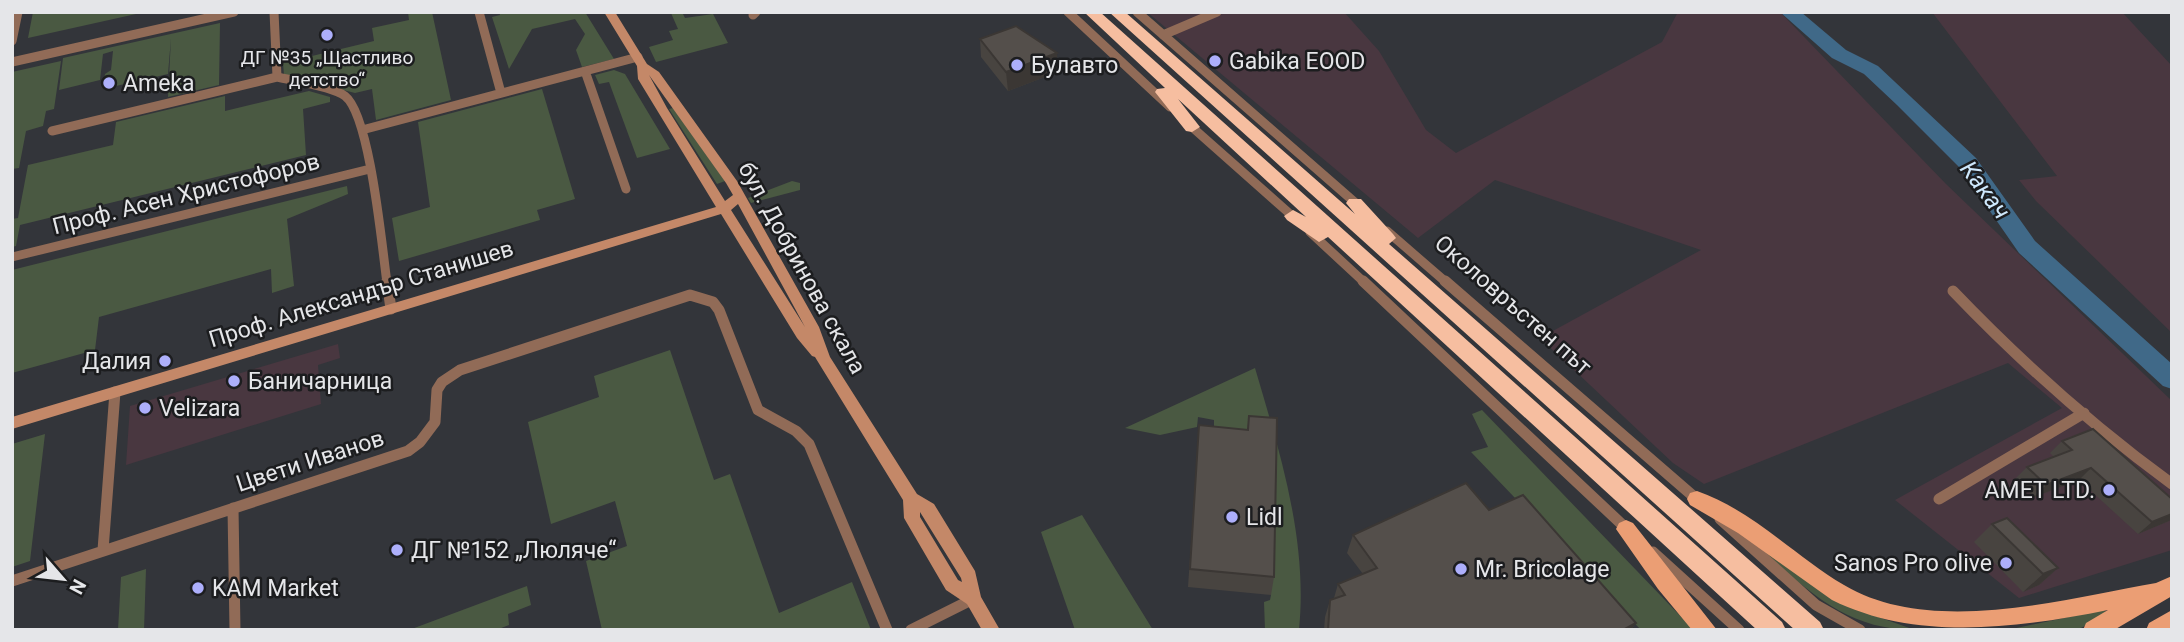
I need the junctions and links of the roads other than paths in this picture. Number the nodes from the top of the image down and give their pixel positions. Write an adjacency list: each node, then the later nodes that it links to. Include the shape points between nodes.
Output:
1 (18, 12): 14 (street)
2 (234, 12): 15 (street)
3 (274, 12): 18 (street)
4 (479, 12): 19 (street)
5 (609, 12): 16 (main road, бул. Добринова скала)
6 (1068, 12): 21 (street)
7 (1091, 12): 13 (highway)
8 (1116, 12): 11 (highway, Околовръстен път)
9 (1137, 12): 12 (street, Околовръстен път)
10 (1217, 12): 12 (street)
11 (1139, 32): 20 (highway); 35 (highway, Околовръстен път)
12 (1163, 35): 20 (street, Околовръстен път)
13 (1120, 40): 21 (highway); 34 (highway)
14 (12, 41)
15 (12, 62)
16 (640, 62): 17 (street); 26 (main road, бул. Добринова скала, via 655,74); 28 (main road, бул. Добринова скала, via 644,79)
17 (585, 71): 19 (street); 25 (street)
18 (277, 77): 22 (street, via 343,94 354,105); 23 (street)
19 (501, 93): 22 (street)
20 (1243, 107): 27 (street, Околовръстен път)
21 (1192, 127): 30 (street)
22 (362, 130): 24 (street)
23 (51, 131)
24 (370, 169): 31 (street, Проф. Асен Христофоров); 33 (street)
25 (626, 189)
26 (740, 196): 28 (main road); 29 (main road, бул. Добринова скала)
27 (1355, 203): 35 (highway); 41 (street, Околовръстен път)
28 (723, 209): 29 (main road); 33 (main road, Проф. Александър Станишев); 36 (main road, бул. Добринова скала, via 802,334)
29 (749, 212): 36 (main road, бул. Добринова скала, via 812,327)
30 (1293, 216): 34 (highway); 44 (street)
31 (12, 257)
32 (1953, 291): 38 (street, via 2004,344)
33 (391, 309): 37 (main road, Проф. Александър Станишев)
34 (1423, 315): 56 (highway)
35 (1469, 325): 57 (highway, Околовръстен път)
36 (823, 358): 48 (main road, бул. Добринова скала, via 911,499 912,518 952,585)
37 (115, 392): 39 (main road, Проф. Александър Станишев); 45 (street)
38 (2084, 413): 40 (street); 42 (street)
39 (12, 423)
40 (2172, 484)
41 (1697, 499): 47 (main road, via 1854,601 1908,621 1995,624); 58 (street, Околовръстен път, via 1816,605)
42 (1938, 499)
43 (233, 508): 45 (street, Цвети Иванов); 50 (street); 51 (street, Цвети Иванов, via 408,451 435,422 436,390 450,375 690,295 713,302 719,310 758,410 796,431 809,444)
44 (1626, 528): 54 (main road); 55 (street)
45 (103, 551): 46 (street, Цвети Иванов)
46 (12, 581)
47 (2165, 588): 59 (main road)
48 (973, 599): 52 (street); 53 (main road, бул. Добринова скала)
49 (2172, 620): 60 (main road)
50 (235, 630)
51 (887, 630)
52 (911, 630)
53 (992, 630)
54 (1706, 630)
55 (1739, 630)
56 (1774, 630)
57 (1812, 630)
58 (1860, 630)
59 (2094, 630)
60 (2157, 630)

